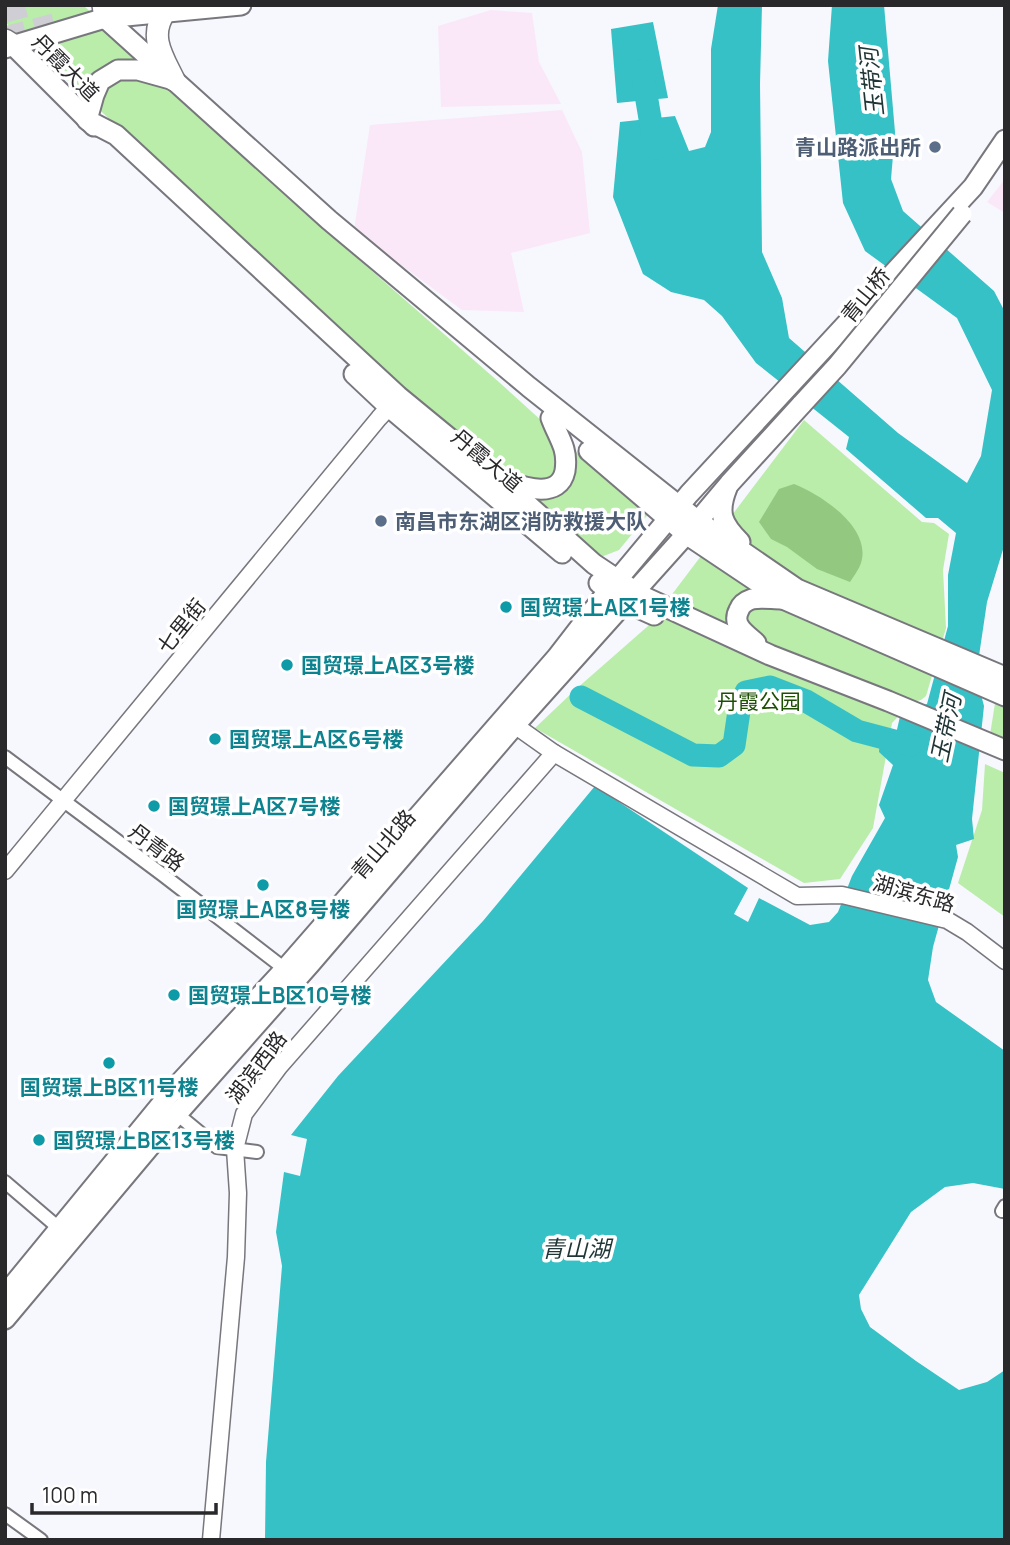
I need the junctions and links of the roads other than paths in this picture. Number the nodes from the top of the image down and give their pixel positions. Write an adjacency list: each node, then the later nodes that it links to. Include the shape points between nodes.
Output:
1 (241, 5): 3 (main road)
2 (104, 12): 3 (main road); 4 (main road); 5 (main road)
3 (165, 12): 5 (highway, via 157,41)
4 (8, 44): 6 (main road, 丹霞大道)
5 (170, 79): 6 (main road, via 138,69 118,70 100,81); 13 (main road, via 328,228); 14 (main road, via 330,220)
6 (87, 120): 12 (main road, 丹霞大道); 16 (main road, 丹霞大道, via 116,135 398,396)
7 (1005, 140): 9 (main road)
8 (1005, 159): 9 (main road)
9 (955, 214): 10 (main road, 青山桥); 11 (main road, 青山桥, bridge)
10 (783, 390): 15 (main road, 青山北路)
11 (802, 404): 17 (main road, 青山北路)
12 (389, 407): 20 (main road, 丹霞大道); 36 (street, 七里街)
13 (551, 418): 16 (main road, via 565,452 560,483 539,490); 18 (main road)
14 (617, 457): 15 (main road, via 670,485 690,483); 18 (main road)
15 (710, 470): 18 (main road, 青山北路)
16 (499, 479): 22 (main road, 丹霞大道)
17 (729, 484): 19 (main road, 青山北路); 21 (main road, via 722,514 728,529)
18 (674, 513): 19 (main road); 22 (main road, 青山北路)
19 (692, 528): 21 (main road); 23 (main road, 青山北路); 24 (main road)
20 (573, 562): 22 (main road, 丹霞大道); 26 (main road, via 593,588)
21 (761, 564): 27 (main road, via 797,589)
22 (613, 585): 23 (main road, 丹霞大道); 26 (main road, 青山北路)
23 (630, 597): 25 (main road, 丹霞大道); 26 (main road, 青山北路); 28 (main road, 丹霞大道)
24 (783, 600): 27 (main road); 28 (main road, via 751,600 737,612 741,630)
25 (662, 618): 26 (main road, via 626,617); 30 (main road, 丹霞大道, via 766,665)
26 (585, 634): 31 (main road, 青山北路, via 556,657)
27 (914, 648): 29 (main road)
28 (769, 654): 30 (main road, 丹霞大道)
29 (1002, 685)
30 (902, 712): 32 (main road, 丹霞大道)
31 (509, 721): 33 (street); 39 (main road, 青山北路); 40 (main road, 青山北路, via 310,964)
32 (993, 749): 35 (main road, 丹霞大道)
33 (554, 753): 38 (street, 湖滨东路, via 797,895 842,895 947,920); 41 (street, 湖滨西路, via 279,1067 244,1114)
34 (5, 757): 36 (street, 丹青路)
35 (1005, 762)
36 (64, 802): 37 (street, 七里街); 39 (street, 丹青路)
37 (5, 871)
38 (1005, 961)
39 (285, 969): 44 (main road, 青山北路, via 173,1090)
40 (177, 1114): 41 (street, via 217,1147); 46 (main road, 青山北路)
41 (235, 1149): 42 (street); 49 (street, 湖滨西路, via 236,1257)
42 (257, 1152)
43 (5, 1182): 44 (street)
44 (60, 1229): 45 (main road, 青山北路)
45 (5, 1295)
46 (5, 1319)
47 (5, 1514): 48 (street)
48 (41, 1540)
49 (211, 1540)

